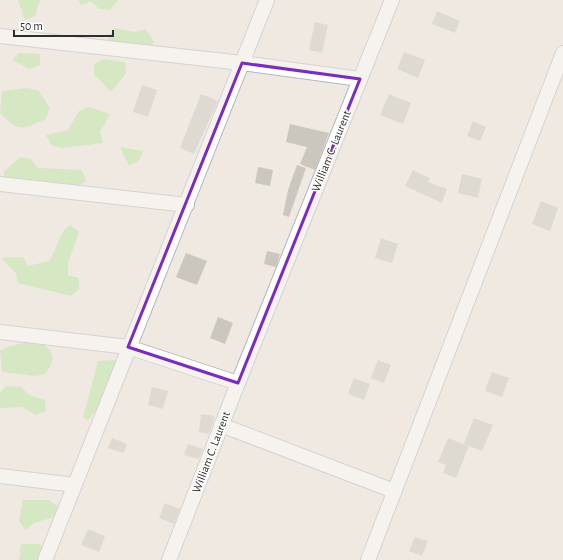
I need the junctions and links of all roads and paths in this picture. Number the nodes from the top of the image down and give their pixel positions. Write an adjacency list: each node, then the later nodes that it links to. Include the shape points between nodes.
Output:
1 (267, 0): 5 (street)
2 (392, 0): 6 (street, William C. Laurent)
3 (0, 36): 5 (street)
4 (563, 53): 15 (street)
5 (242, 63): 6 (street); 8 (street)
6 (360, 79): 11 (street, William C. Laurent)
7 (0, 184): 8 (street)
8 (187, 205): 10 (street)
9 (0, 332): 10 (street)
10 (128, 347): 11 (street); 14 (street)
11 (238, 383): 12 (street, William C. Laurent)
12 (221, 425): 15 (street); 17 (street, William C. Laurent)
13 (0, 476): 14 (street)
14 (75, 485): 16 (street)
15 (394, 491): 18 (street)
16 (45, 560)
17 (169, 560)
18 (368, 560)

